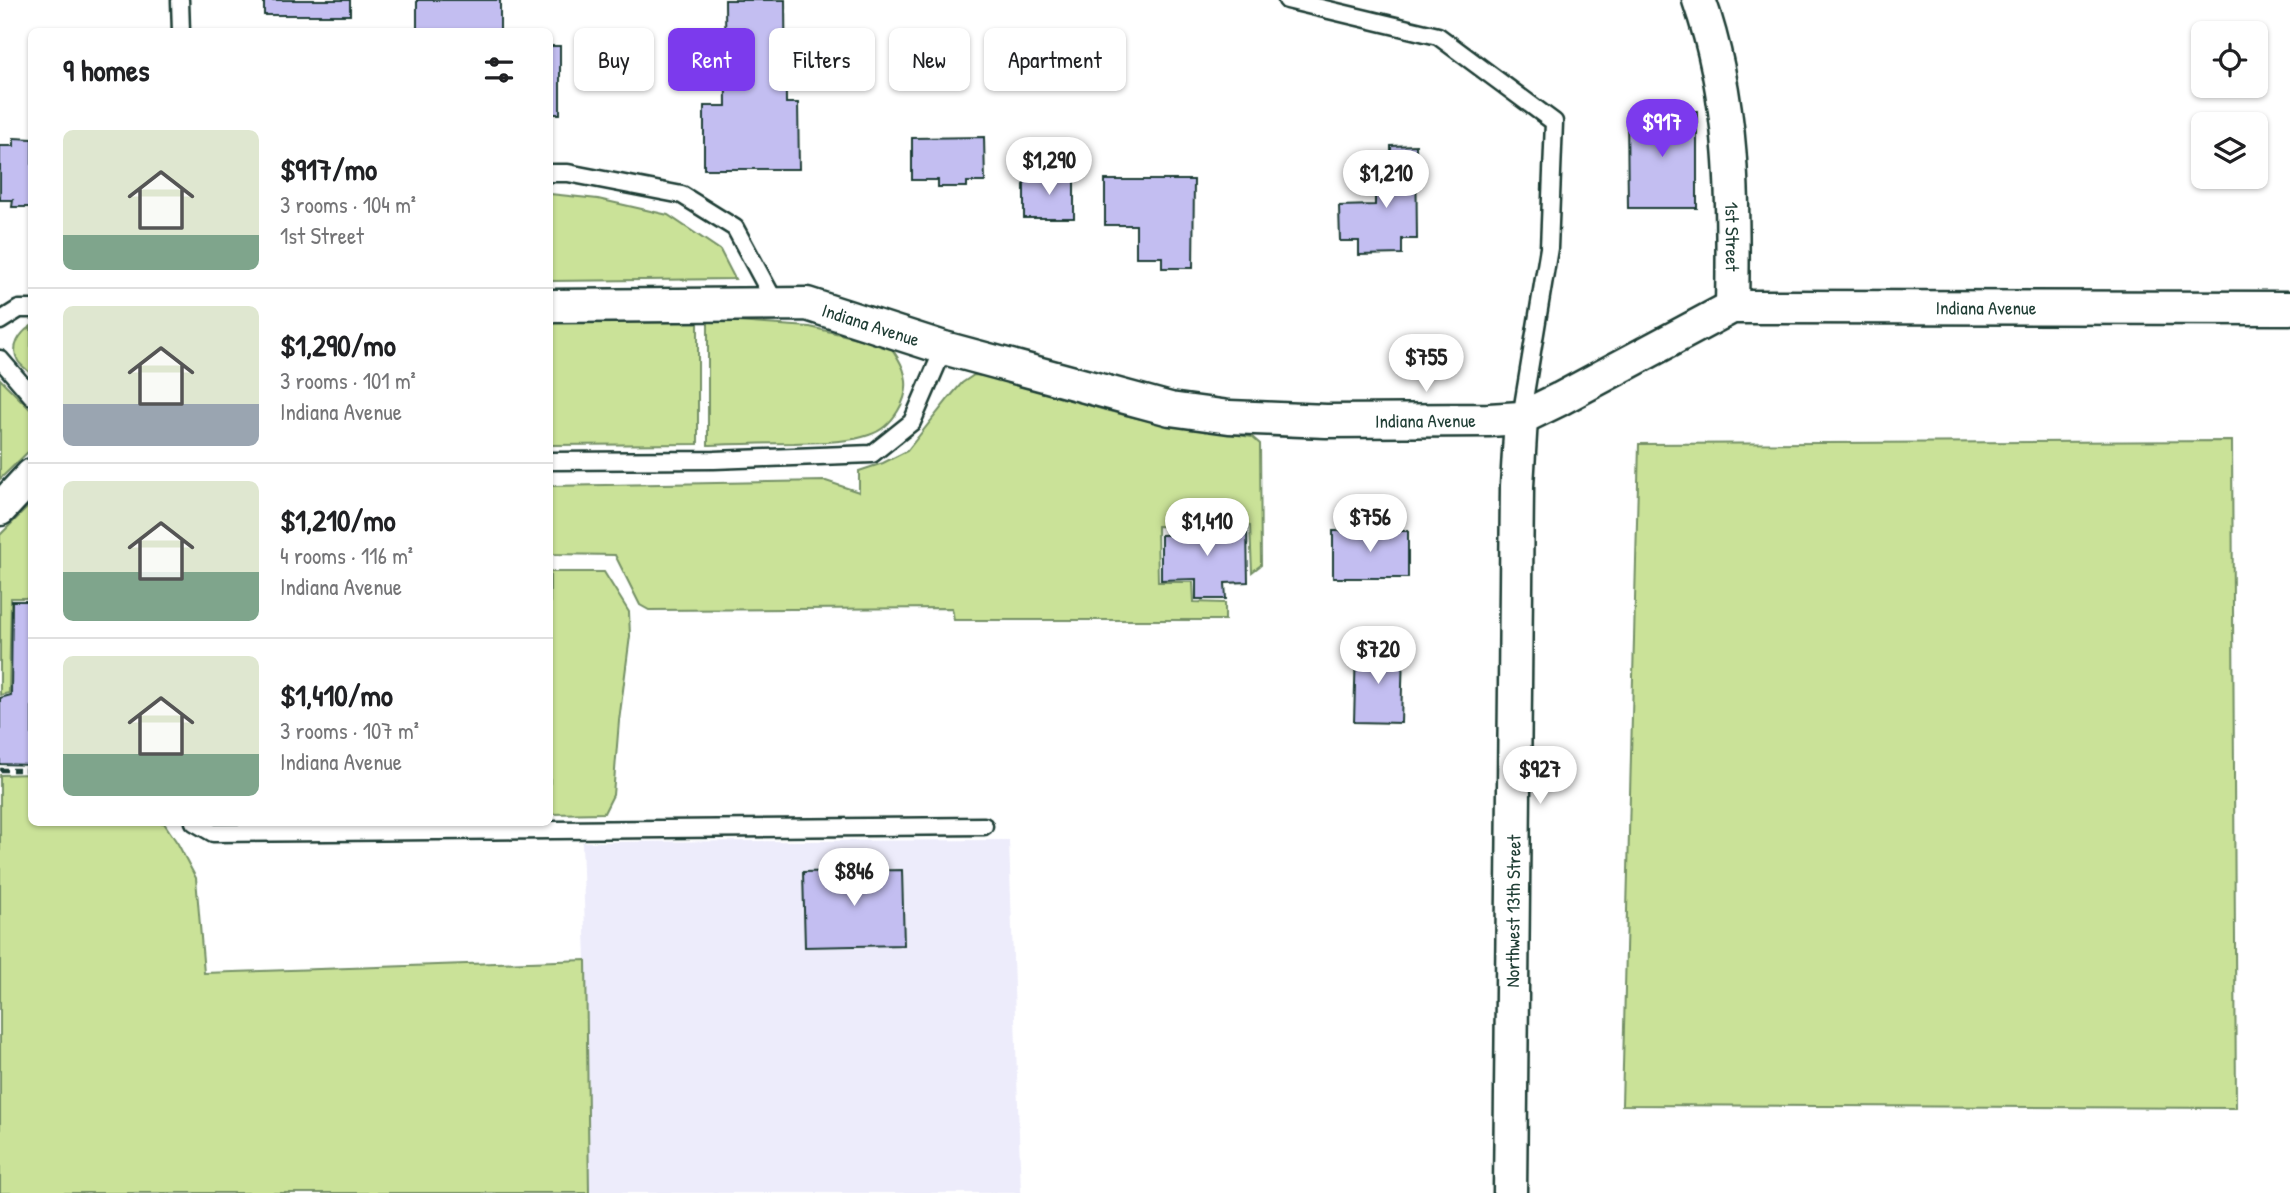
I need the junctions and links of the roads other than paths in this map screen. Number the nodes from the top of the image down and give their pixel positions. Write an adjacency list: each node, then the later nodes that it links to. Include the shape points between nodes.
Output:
1 (180, 0): 4 (lane)
2 (1287, 0): 15 (lane, via 1438,36 1554,122 1549,248)
3 (1699, 0): 8 (street, 1st Street, via 1713,38 1725,104 1733,216)
4 (181, 28)
5 (553, 173): 6 (lane, via 681,195 735,228)
6 (776, 304): 7 (street, Indiana Avenue); 12 (street, Indiana Avenue, via 807,304)
7 (553, 306)
8 (1732, 307): 9 (street, Indiana Avenue); 15 (street, Indiana Avenue)
9 (2290, 308)
10 (28, 309): 11 (lane, via 19,309)
11 (0, 321)
12 (944, 348): 15 (street, Indiana Avenue, via 1170,409 1229,417 1326,421); 16 (lane, via 912,422 872,454)
13 (0, 359): 14 (lane)
14 (28, 391)
15 (1521, 418): 21 (street, Northwest 13th Street)
16 (553, 461)
17 (28, 479): 18 (street)
18 (0, 509)
19 (201, 826): 20 (lane, via 213,833)
20 (984, 826)
21 (1510, 1193)

